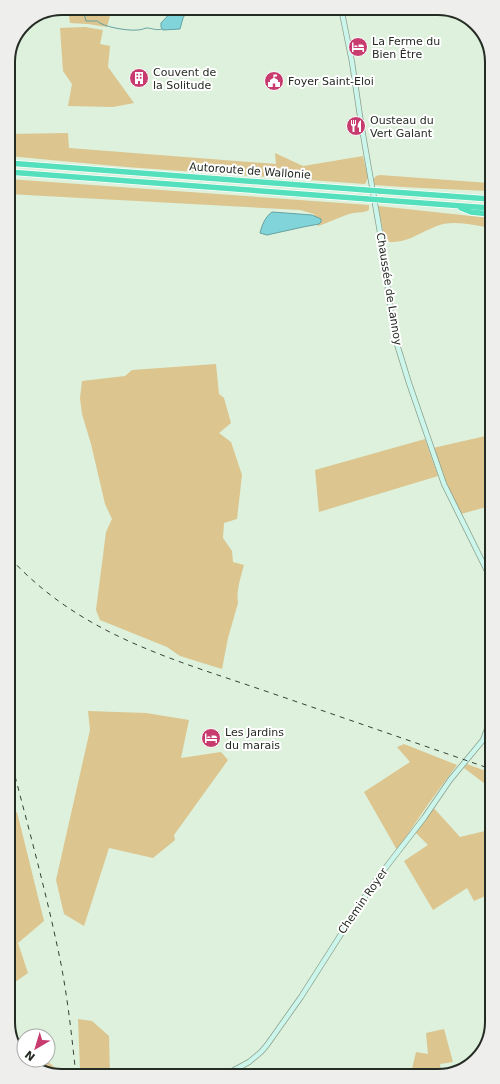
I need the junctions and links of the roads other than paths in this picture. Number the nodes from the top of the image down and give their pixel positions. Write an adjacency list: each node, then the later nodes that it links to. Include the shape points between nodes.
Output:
1 (342, 15): 8 (main road, Chaussée de Lannoy, via 396,341 444,484)
2 (15, 164): 4 (highway, Autoroute de Wallonie, bridge)
3 (15, 173): 5 (highway, Autoroute de Wallonie, bridge)
4 (485, 199)
5 (453, 205): 6 (highway, Autoroute de Wallonie); 7 (highway, via 471,212)
6 (485, 208)
7 (485, 213)
8 (485, 567)
9 (485, 734): 10 (main road, Chemin Royer, via 373,884 301,997 267,1045 249,1062)
10 (236, 1069)

